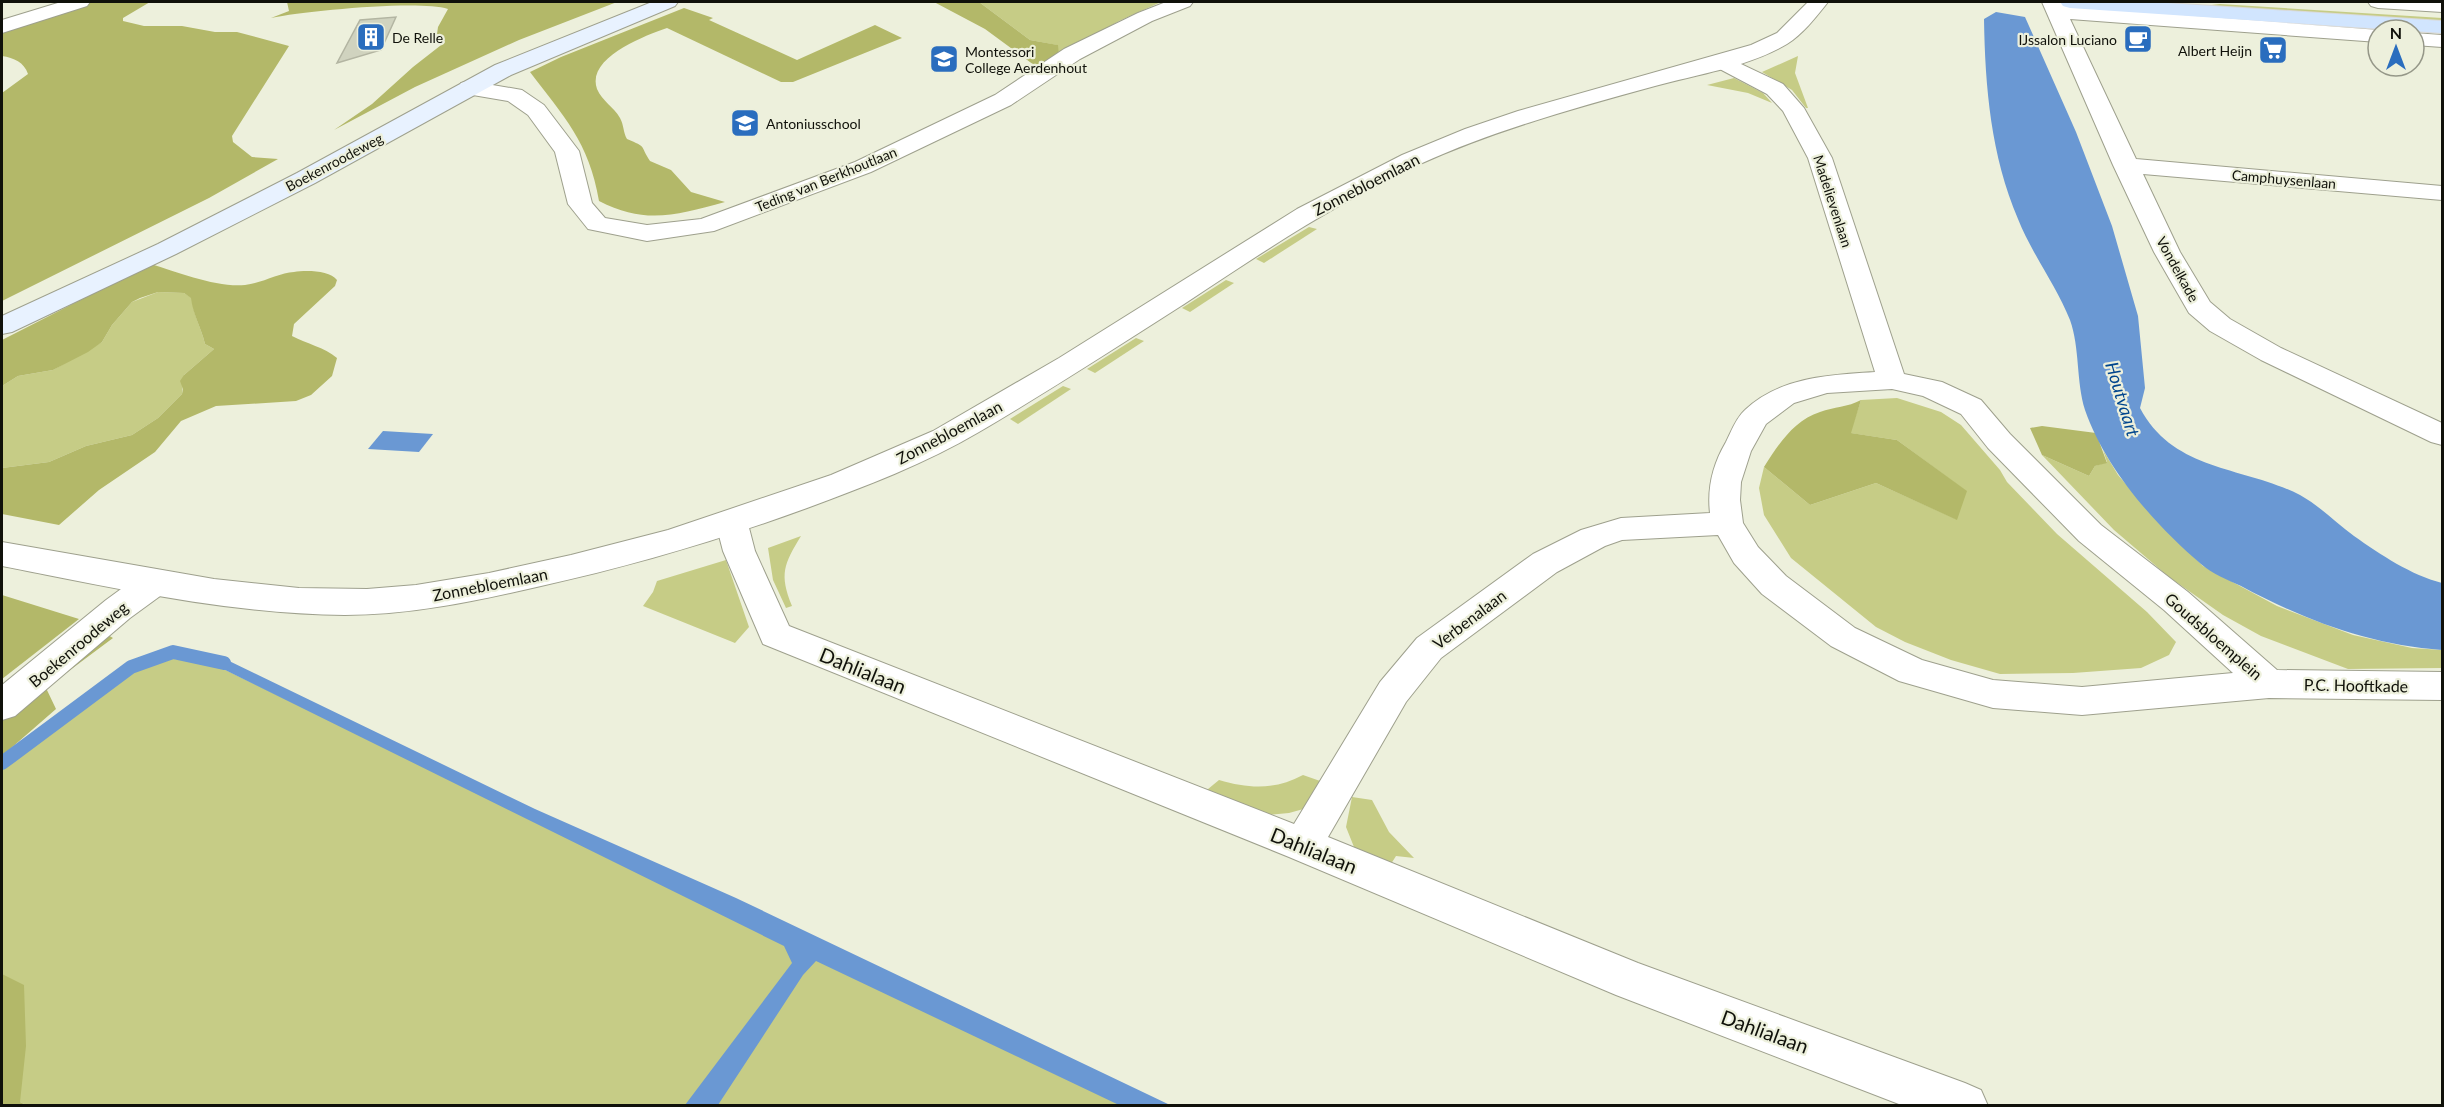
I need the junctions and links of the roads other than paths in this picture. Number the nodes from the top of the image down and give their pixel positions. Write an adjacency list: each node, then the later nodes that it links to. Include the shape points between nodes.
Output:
1 (80, 2): 10 (street)
2 (668, 2): 16 (main road, Boekenroodeweg)
3 (1183, 2): 18 (street, Teding van Berkhoutlaan, via 1072,54 1003,100 864,167 705,226 647,233 597,224 580,204 567,151 536,110)
4 (1818, 2): 15 (street, Zonnebloemlaan, via 1780,40)
5 (2223, 2): 9 (main road)
6 (2378, 2): 8 (street)
7 (2060, 5): 11 (main road); 12 (street); 19 (street, Vondelkade)
8 (2442, 6)
9 (2442, 16)
10 (2, 27)
11 (2442, 27)
12 (2366, 35)
13 (2426, 40): 14 (street)
14 (2442, 41)
15 (1722, 61): 22 (street, Madelievenlaan, via 1776,89 1793,108 1820,158); 25 (street, Zonnebloemlaan, via 1517,119 1447,144 1367,180 1287,224 962,429 855,479)
16 (503, 70): 17 (main road, Boekenroodeweg); 18 (street, Teding van Berkhoutlaan)
17 (469, 88): 18 (street, Teding van Berkhoutlaan); 21 (main road, Boekenroodeweg, via 189,238)
18 (514, 94)
19 (2125, 165): 20 (street, Camphuysenlaan); 23 (street, Vondelkade, via 2199,307 2220,325 2271,354)
20 (2442, 193)
21 (2, 326)
22 (1892, 380): 24 (street, Goudsbloemplein, via 1825,384 1784,396 1754,418 1725,482); 28 (street, Goudsbloemplein, via 1932,389 1971,407 2090,533 2176,601)
23 (2442, 435)
24 (1727, 523): 28 (street, Goudsbloemplein, via 1746,555 1774,585 1843,637 1912,671 1993,694 2082,701); 31 (street, Verbenalaan, via 1622,530 1593,538 1545,563 1429,648 1393,692)
25 (732, 524): 27 (street, Zonnebloemlaan, via 610,560 475,589 399,600 282,600); 31 (street, Dahlialaan, via 775,635)
26 (2, 554): 27 (street, Zonnebloemlaan)
27 (155, 582): 30 (street, Boekenroodeweg)
28 (2269, 684): 29 (street, P.C. Hooftkade)
29 (2442, 686)
30 (2, 706)
31 (1303, 845): 32 (street, Dahlialaan, via 1631,981)
32 (1965, 1106)

